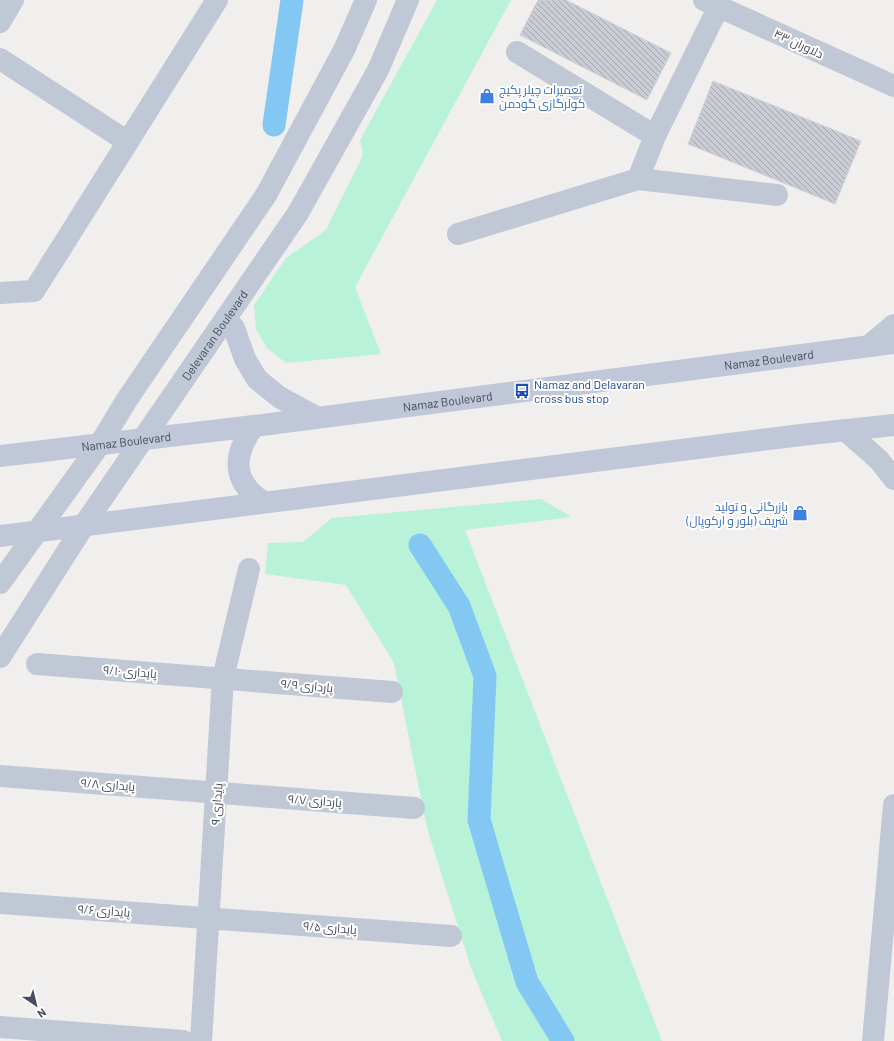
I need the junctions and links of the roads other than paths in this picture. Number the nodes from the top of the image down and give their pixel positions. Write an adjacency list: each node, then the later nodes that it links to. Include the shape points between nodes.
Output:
1 (13, 0): 6 (street)
2 (217, 0): 11 (street)
3 (366, 0): 25 (street, via 344,50 266,195 126,401)
4 (408, 0): 16 (street, Delevaran Boulevard, via 378,70 298,213)
5 (711, 3): 9 (street, دلاوران ۴۳); 10 (street)
6 (0, 22)
7 (517, 52): 10 (street)
8 (0, 59): 11 (street)
9 (894, 86)
10 (655, 136): 12 (street)
11 (128, 142): 15 (street, via 34,291)
12 (638, 179): 13 (street); 14 (street)
13 (777, 195)
14 (458, 234)
15 (0, 293)
16 (226, 320): 20 (main road, via 234,328 245,359 257,379 279,397); 24 (street, Delevaran Boulevard)
17 (894, 325): 19 (street)
18 (894, 343): 19 (main road, Namaz Boulevard)
19 (869, 346): 20 (main road, Namaz Boulevard)
20 (316, 417): 22 (main road, Namaz Boulevard)
21 (894, 425): 23 (main road)
22 (254, 426): 24 (main road, Namaz Boulevard); 28 (main road, via 241,445 238,467 246,488)
23 (845, 430): 27 (street, via 879,460); 28 (main road)
24 (144, 439): 25 (main road, Namaz Boulevard); 29 (street, Delevaran Boulevard)
25 (100, 444): 26 (main road, Namaz Boulevard); 30 (street)
26 (0, 456)
27 (894, 479)
28 (263, 502): 29 (main road)
29 (84, 526): 30 (main road); 34 (street, Delevaran Boulevard)
30 (37, 530): 31 (main road); 33 (street)
31 (0, 536)
32 (249, 569): 36 (street, پایداری ۹)
33 (0, 583)
34 (0, 657)
35 (37, 664): 36 (street, پایداری ۹/۱۰)
36 (223, 678): 37 (street, پارداری ۹/۹); 39 (street, پایداری ۹)
37 (392, 692)
38 (0, 776): 39 (street, پایداری ۹/۸)
39 (216, 792): 41 (street, پارداری ۹/۷); 43 (street, پایداری ۹)
40 (894, 805): 48 (street)
41 (414, 808)
42 (0, 903): 43 (street, پایداری ۹/۶)
43 (208, 918): 44 (street, پایداری ۹/۵); 47 (street, پایداری ۹)
44 (452, 936)
45 (0, 1027): 46 (street)
46 (183, 1041)
47 (201, 1041)
48 (873, 1041)

